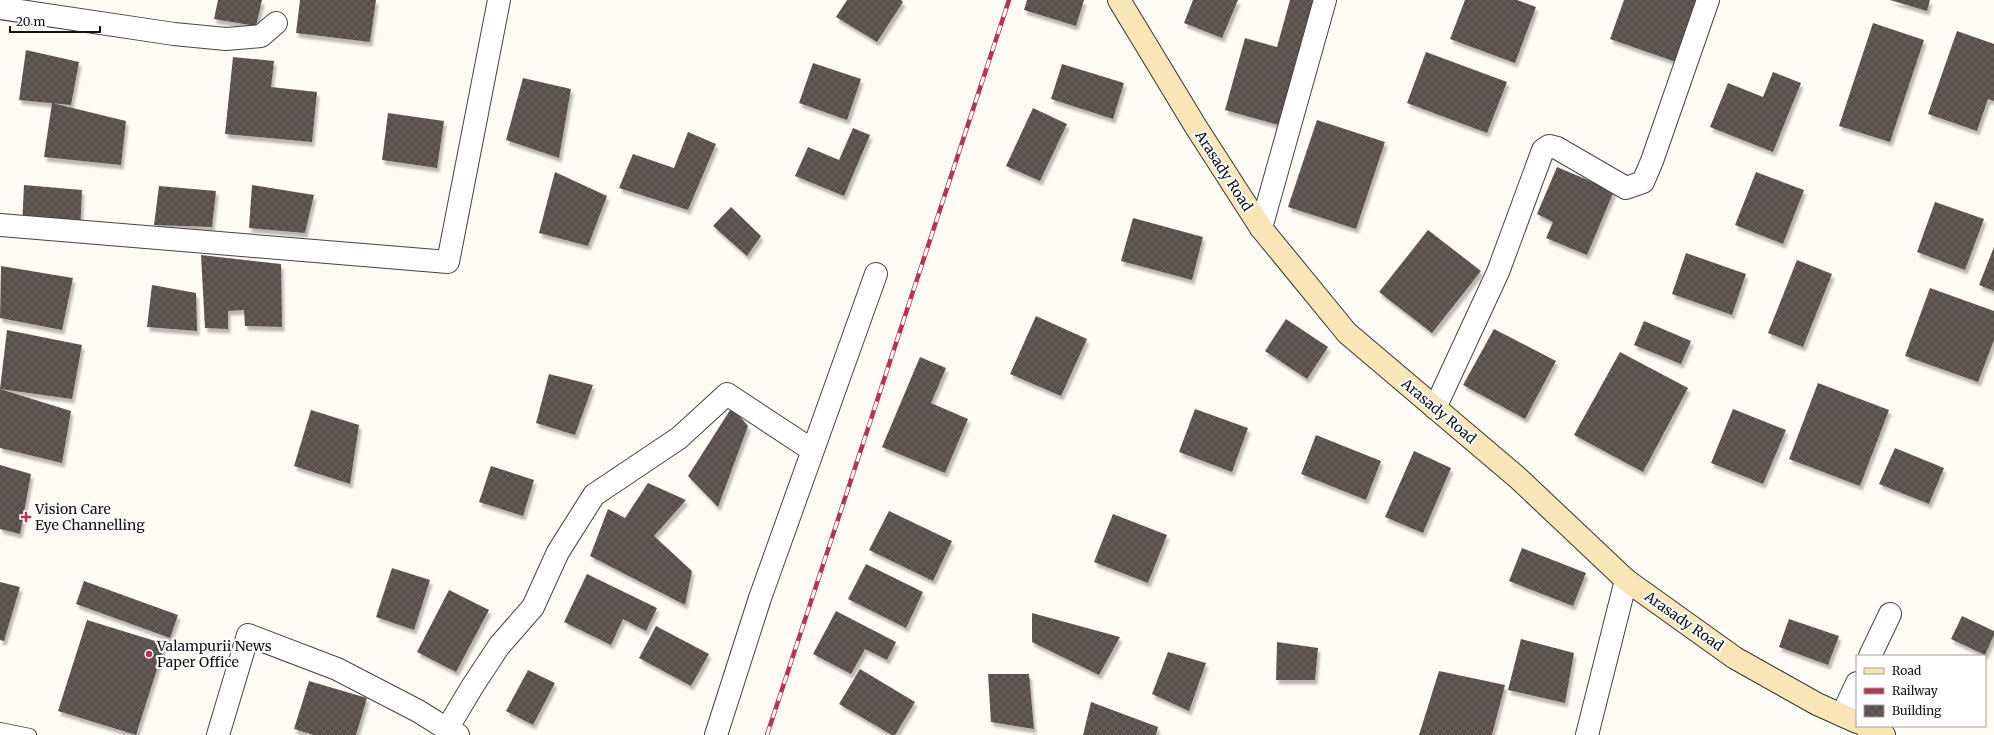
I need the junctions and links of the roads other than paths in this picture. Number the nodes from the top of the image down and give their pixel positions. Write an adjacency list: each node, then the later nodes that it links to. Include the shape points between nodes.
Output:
1 (2, 0): 6 (street)
2 (499, 0): 8 (street, via 448,262)
3 (1119, 0): 9 (main road, Arasady Road)
4 (1325, 0): 9 (street)
5 (1708, 0): 11 (street, via 1643,182 1626,188 1557,148 1549,146 1543,150 1498,272)
6 (0, 8): 7 (street, via 174,34 226,39 261,36)
7 (276, 23)
8 (0, 225)
9 (1261, 228): 11 (main road, Arasady Road, via 1347,334)
10 (876, 274): 12 (street)
11 (1435, 408): 13 (main road, Arasady Road, via 1518,478)
12 (812, 450): 20 (street, via 727,394 679,438 594,495 558,552 533,607 498,646 472,687); 23 (street, via 760,598)
13 (1626, 580): 17 (main road, Arasady Road, via 1736,658 1817,704); 24 (street)
14 (1890, 614): 15 (street)
15 (1870, 655)
16 (1856, 687): 17 (street)
17 (1849, 718)
18 (1867, 727): 25 (main road)
19 (0, 729): 21 (lane)
20 (452, 732): 22 (street, via 418,711 337,669 248,636)
21 (30, 735)
22 (218, 735)
23 (716, 735)
24 (1587, 735)
25 (1884, 735)

